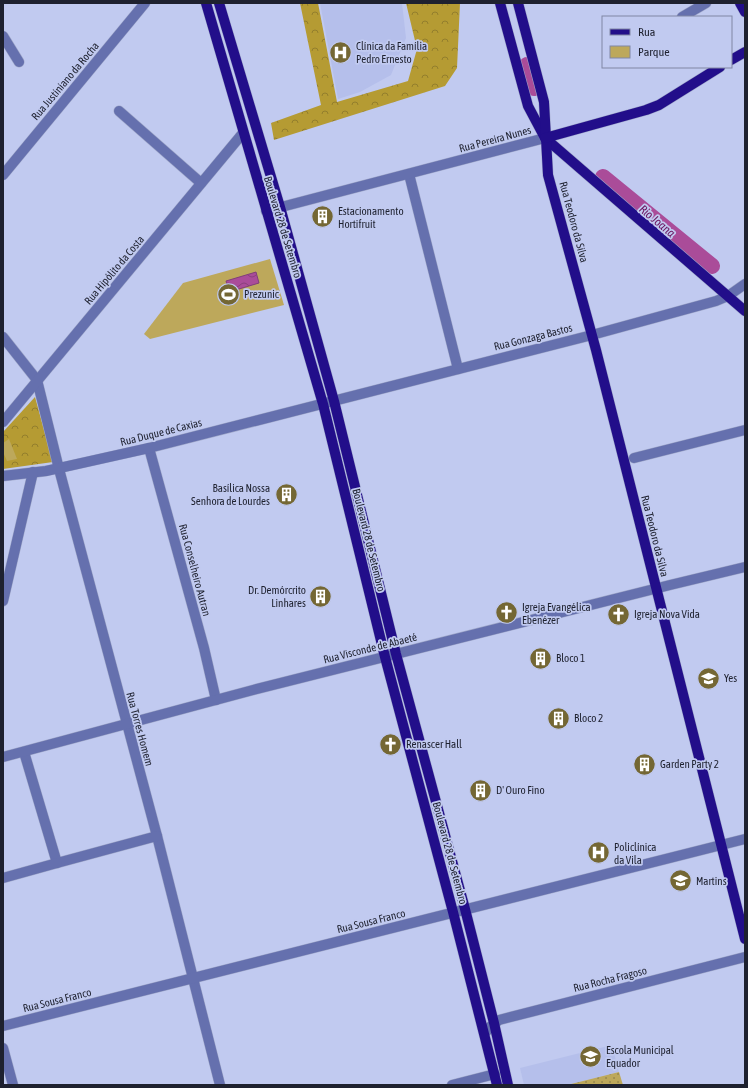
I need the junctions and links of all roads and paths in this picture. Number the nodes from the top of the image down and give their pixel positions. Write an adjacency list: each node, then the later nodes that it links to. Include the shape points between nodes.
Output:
1 (145, 3): 19 (street, Rua Justiniano da Rocha)
2 (206, 3): 16 (main road, Boulevard 28 de Setembro)
3 (219, 3): 21 (main road, Boulevard 28 de Setembro)
4 (500, 3): 17 (main road, via 528,106)
5 (518, 3): 17 (main road, Rua Teodoro da Silva, via 544,102)
6 (706, 3): 9 (street)
7 (740, 3): 8 (main road)
8 (745, 12)
9 (684, 16)
10 (3, 36): 13 (street)
11 (745, 52): 12 (main road)
12 (732, 59)
13 (19, 62)
14 (718, 68): 17 (main road, Rua Pereira Nunes, via 659,105)
15 (119, 111): 20 (street)
16 (243, 134): 20 (street, Rua Hipólito da Costa); 22 (main road, Boulevard 28 de Setembro)
17 (545, 138): 18 (street, Rua Pereira Nunes); 24 (main road); 26 (main road, Rua Teodoro da Silva, via 548,175)
18 (409, 174): 21 (street, Rua Pereira Nunes); 28 (street)
19 (3, 175)
20 (201, 183): 29 (street, Rua Hipólito da Costa)
21 (280, 207): 22 (street, Rua Pereira Nunes); 30 (main road, Boulevard 28 de Setembro)
22 (266, 211): 31 (main road, Boulevard 28 de Setembro)
23 (745, 284): 24 (street, Rua Gonzaga Bastos)
24 (728, 296): 25 (main road); 26 (street, Rua Gonzaga Bastos, via 708,304)
25 (745, 311)
26 (592, 335): 28 (street, Rua Gonzaga Bastos); 40 (main road, Rua Teodoro da Silva)
27 (3, 336): 29 (street)
28 (458, 369): 30 (street, Rua Gonzaga Bastos)
29 (38, 380): 32 (street, Rua Hipólito da Costa); 36 (street, Rua Torres Homem)
30 (334, 401): 31 (street, Rua Gonzaga Bastos); 42 (main road, Boulevard 28 de Setembro)
31 (323, 404): 34 (street, Rua Duque de Caxias); 43 (main road, Boulevard 28 de Setembro)
32 (3, 422)
33 (745, 430): 35 (street)
34 (148, 448): 36 (street, Rua Duque de Caxias); 44 (street, Rua Conselheiro Autran)
35 (634, 458)
36 (59, 469): 37 (street, Rua Duque de Caxias); 45 (street, Rua Torres Homem)
37 (33, 472): 38 (street, Rua Duque de Caxias); 41 (street)
38 (3, 476)
39 (745, 567): 40 (street, Rua Visconde de Abaeté)
40 (656, 589): 42 (street, Rua Visconde de Abaeté); 50 (main road, Rua Teodoro da Silva)
41 (3, 601)
42 (396, 654): 43 (street, Rua Visconde de Abaeté); 53 (main road, Boulevard 28 de Setembro)
43 (385, 657): 44 (street, Rua Visconde de Abaeté); 54 (main road, Boulevard 28 de Setembro)
44 (216, 700): 45 (street, Rua Visconde de Abaeté)
45 (126, 724): 46 (street, Rua Visconde de Abaeté); 48 (street, Rua Torres Homem)
46 (24, 752): 47 (street, Rua Visconde de Abaeté); 51 (street)
47 (3, 757)
48 (157, 836): 51 (street); 57 (street, Rua Torres Homem)
49 (745, 839): 50 (street, Rua Sousa Franco)
50 (720, 846): 53 (street, Rua Sousa Franco); 55 (main road, Rua Teodoro da Silva)
51 (57, 863): 52 (street)
52 (3, 878)
53 (465, 909): 54 (street, Rua Sousa Franco); 58 (main road, Boulevard 28 de Setembro)
54 (453, 912): 57 (street, Rua Sousa Franco); 60 (main road, Boulevard 28 de Setembro)
55 (745, 939)
56 (745, 957): 58 (street, Rua Rocha Fragoso, via 500,1020)
57 (193, 978): 59 (street, Rua Sousa Franco); 64 (street, Rua Torres Homem)
58 (494, 1024): 60 (street, Rua Rocha Fragoso); 67 (main road, Boulevard 28 de Setembro)
59 (3, 1026)
60 (485, 1033): 62 (main road, Boulevard 28 de Setembro)
61 (3, 1048): 63 (street)
62 (495, 1074): 65 (street); 66 (main road, Boulevard 28 de Setembro)
63 (13, 1085)
64 (220, 1085)
65 (452, 1085)
66 (497, 1085)
67 (508, 1085)

